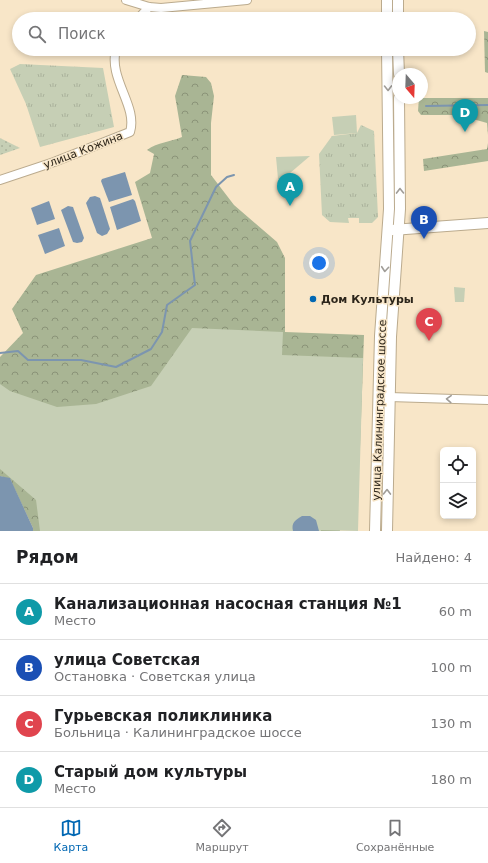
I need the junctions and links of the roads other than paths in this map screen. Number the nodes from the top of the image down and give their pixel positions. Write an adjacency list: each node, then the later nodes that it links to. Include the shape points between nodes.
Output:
1 (126, 0): 5 (street)
2 (247, 0): 5 (street)
3 (387, 0): 7 (main road)
4 (398, 0): 8 (main road)
5 (149, 7): 6 (street)
6 (144, 12)
7 (387, 12)
8 (398, 12)
9 (115, 56): 14 (street, улица Кожина, via 114,69 133,123 130,132)
10 (387, 56): 16 (main road, улица Калининградское шоссе, one-way to 16)
11 (398, 56): 12 (main road)
12 (398, 68)
13 (399, 104): 17 (main road, one-way to 13)
14 (0, 180)
15 (488, 223): 17 (main road)
16 (388, 230): 17 (main road); 20 (main road, улица Калининградское шоссе, one-way to 20, via 380,336)
17 (399, 230): 18 (main road)
18 (389, 397): 19 (street, one-way to 18); 21 (main road, one-way to 18)
19 (488, 400)
20 (375, 531)
21 (387, 531)

